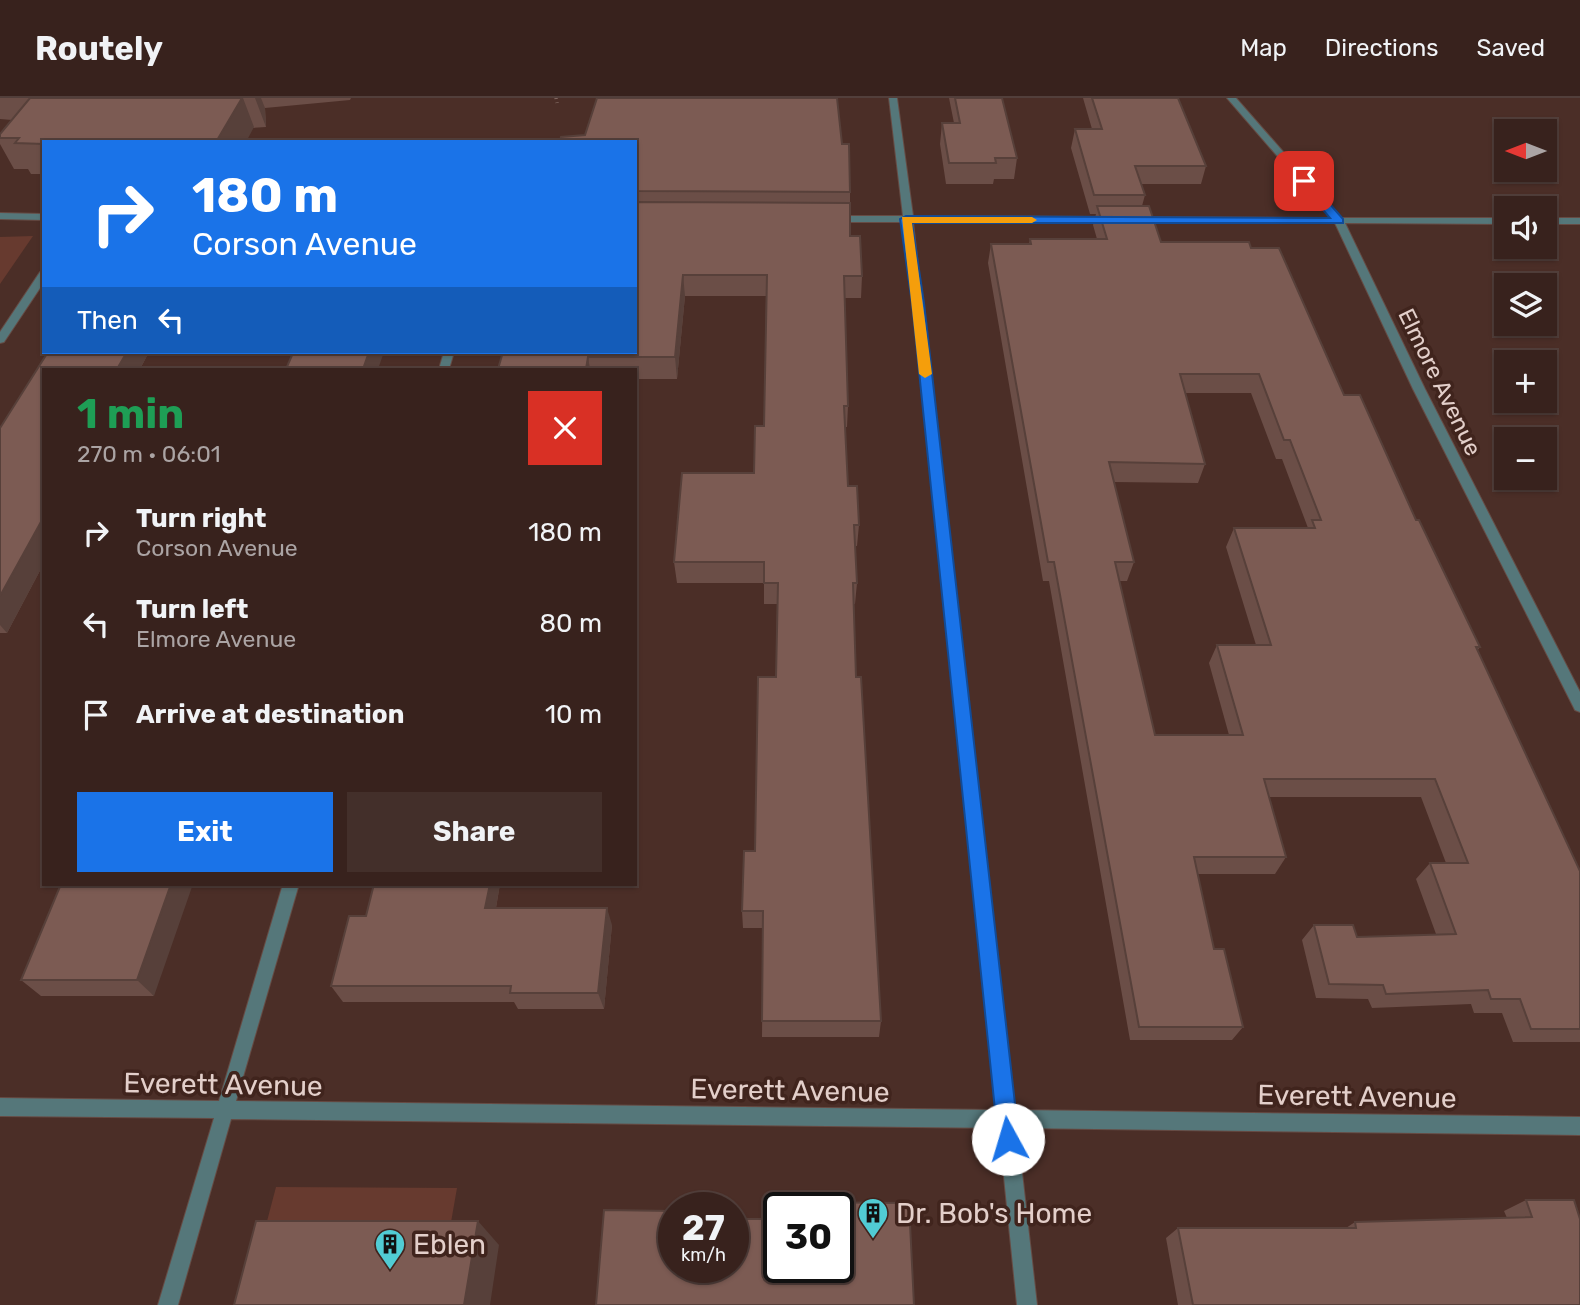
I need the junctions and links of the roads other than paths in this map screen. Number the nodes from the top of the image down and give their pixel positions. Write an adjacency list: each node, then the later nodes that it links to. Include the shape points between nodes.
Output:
1 (893, 98): 6 (street)
2 (1231, 98): 7 (street, Elmore Avenue)
3 (0, 216): 4 (street)
4 (42, 217)
5 (822, 219): 6 (street)
6 (906, 219): 7 (street); 17 (street)
7 (1339, 221): 8 (street); 13 (street, Elmore Avenue)
8 (1494, 221)
9 (1557, 221): 10 (street)
10 (1580, 221)
11 (42, 277): 12 (street)
12 (0, 340)
13 (1580, 706)
14 (290, 886): 16 (street)
15 (0, 1107): 16 (street, Everett Avenue)
16 (224, 1110): 17 (street, Everett Avenue); 19 (street)
17 (1006, 1119): 18 (street, Everett Avenue); 20 (street)
18 (1580, 1126)
19 (168, 1305)
20 (1027, 1305)

